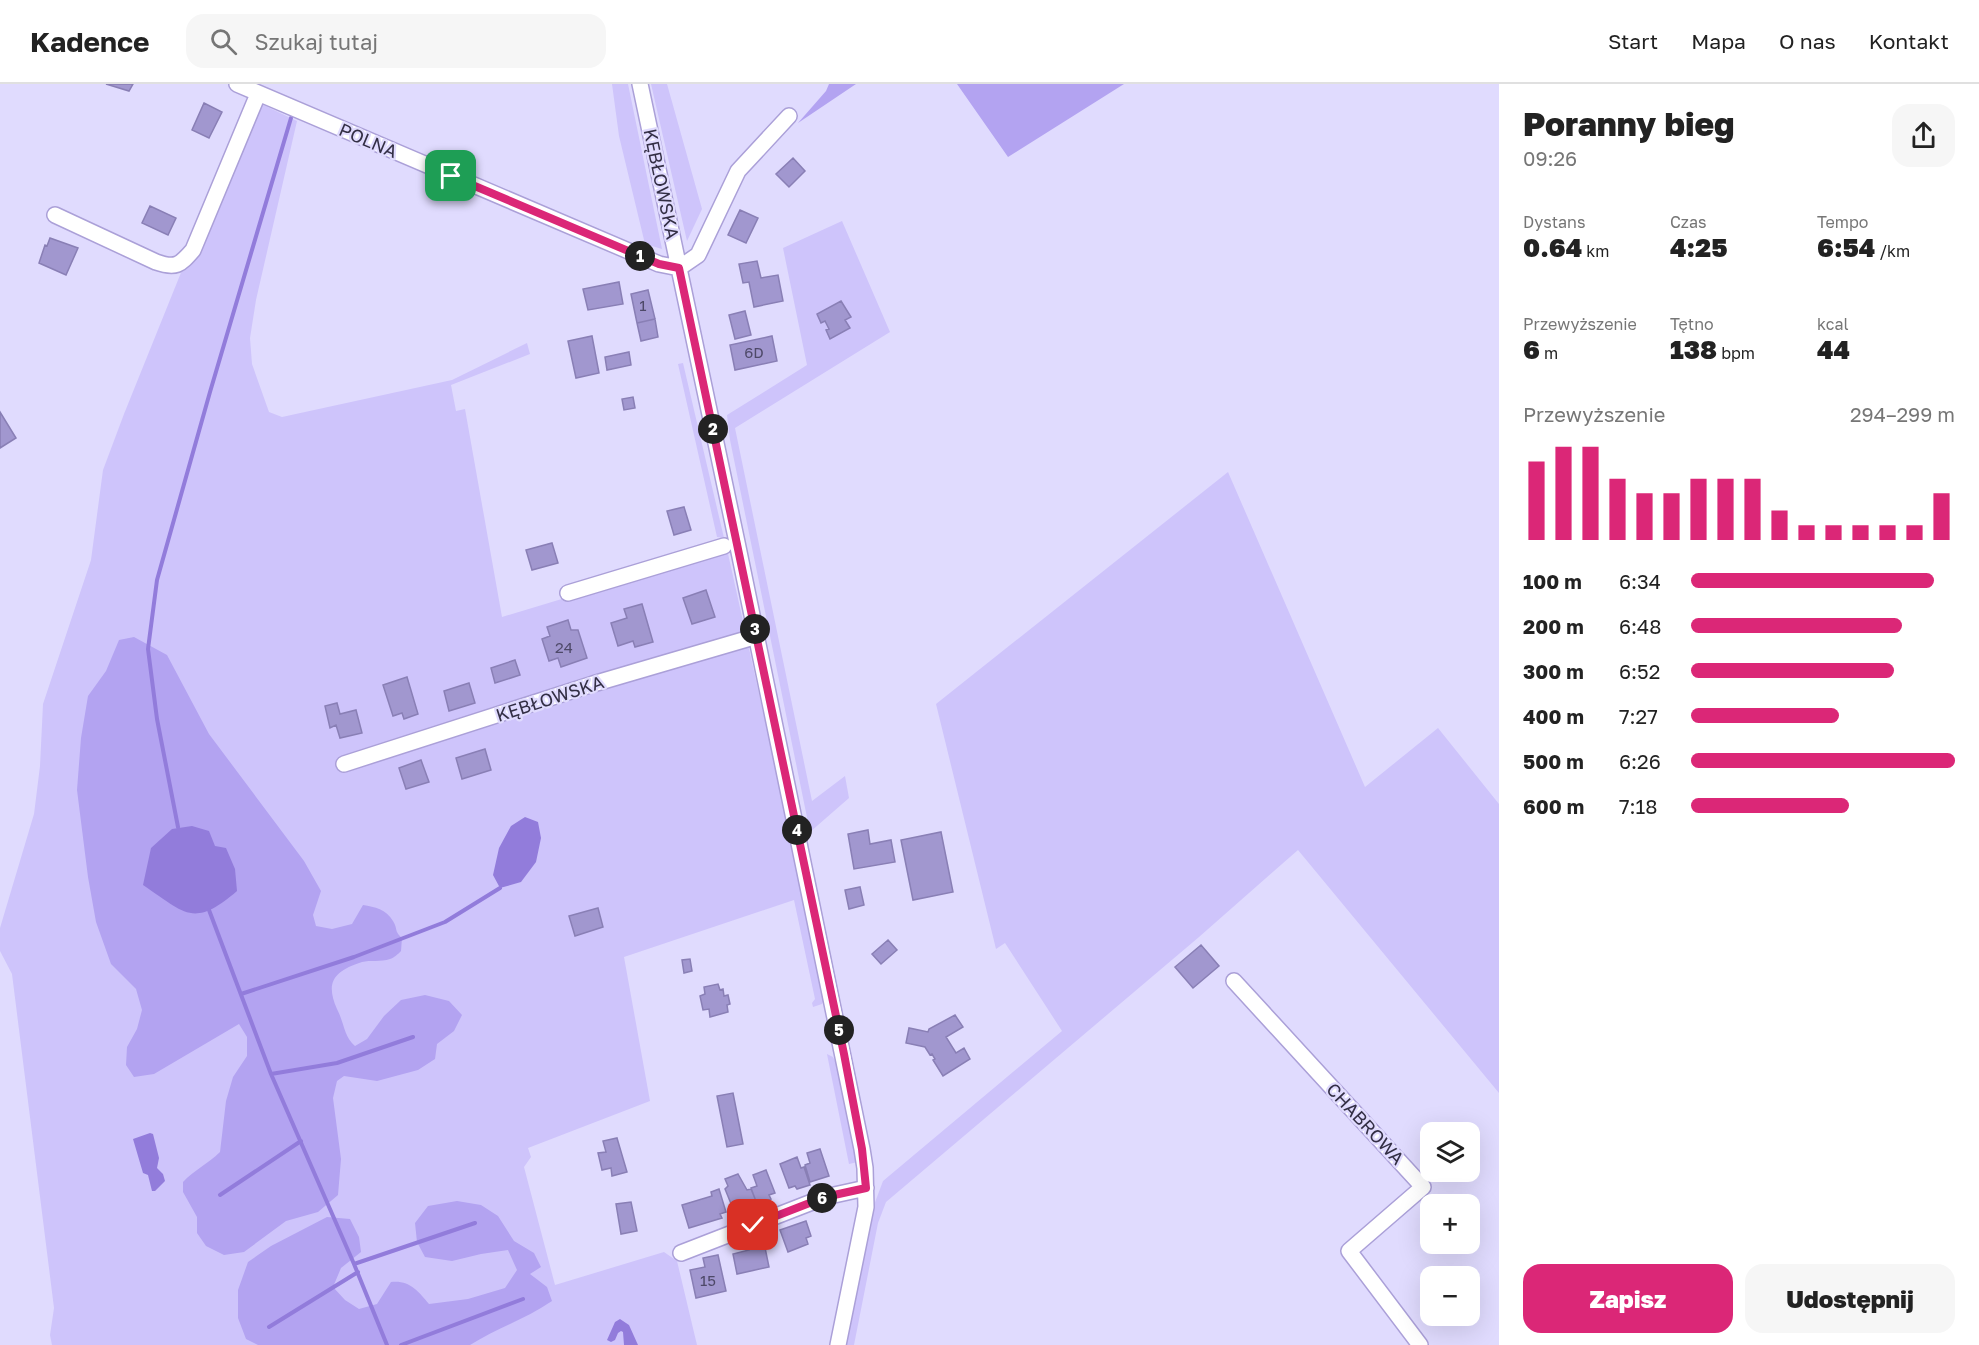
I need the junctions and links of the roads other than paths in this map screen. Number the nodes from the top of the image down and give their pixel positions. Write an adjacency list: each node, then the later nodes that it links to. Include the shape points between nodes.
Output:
1 (237, 84): 3 (street, POLNA)
2 (640, 84): 6 (street, KĘBŁOWSKA)
3 (258, 94): 5 (street, via 193,250 182,263 167,266 156,262); 6 (street, POLNA, via 659,264)
4 (789, 116): 6 (street, via 738,171 698,255)
5 (55, 214)
6 (679, 268): 9 (street, KĘBŁOWSKA)
7 (724, 546): 8 (street)
8 (568, 593)
9 (756, 636): 10 (street, KĘBŁOWSKA); 12 (street, KĘBŁOWSKA, via 844,1054)
10 (344, 764)
11 (1234, 981): 15 (street, CHABROWA, via 1423,1187 1348,1251)
12 (866, 1188): 13 (street, via 825,1197); 14 (street, KĘBŁOWSKA, via 863,1227)
13 (681, 1253)
14 (838, 1345)
15 (1420, 1345)

